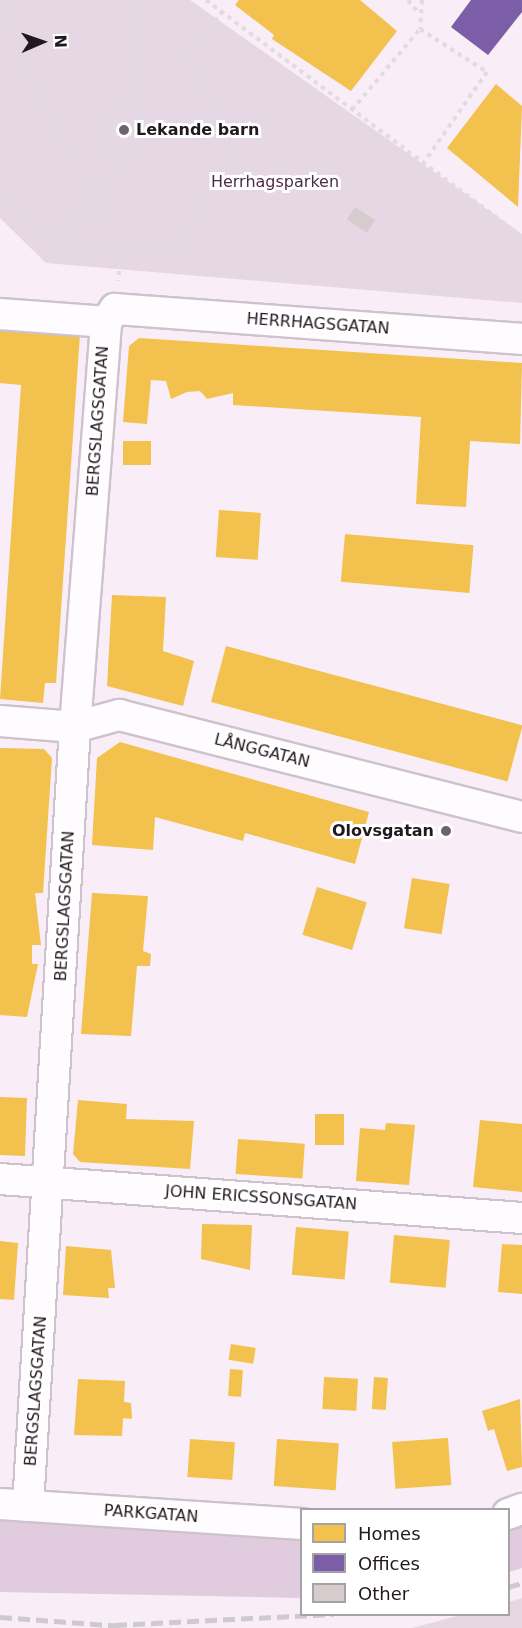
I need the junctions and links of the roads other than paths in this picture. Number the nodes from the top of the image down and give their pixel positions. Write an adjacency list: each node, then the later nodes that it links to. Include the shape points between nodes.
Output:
1 (0, 314): 2 (street, HERRHAGSGATAN)
2 (110, 315): 3 (street, HERRHAGSGATAN); 5 (street, BERGSLAGSGATAN)
3 (522, 339)
4 (0, 721): 5 (street, LÅNGGATAN)
5 (75, 727): 6 (street, LÅNGGATAN, via 119,715); 8 (street, BERGSLAGSGATAN)
6 (522, 817)
7 (0, 1179): 8 (street, JOHN ERICSSONSGATAN)
8 (49, 1182): 9 (street, JOHN ERICSSONSGATAN); 10 (street, BERGSLAGSGATAN)
9 (522, 1218)
10 (14, 1505): 11 (street, PARKGATAN)
11 (300, 1524)

